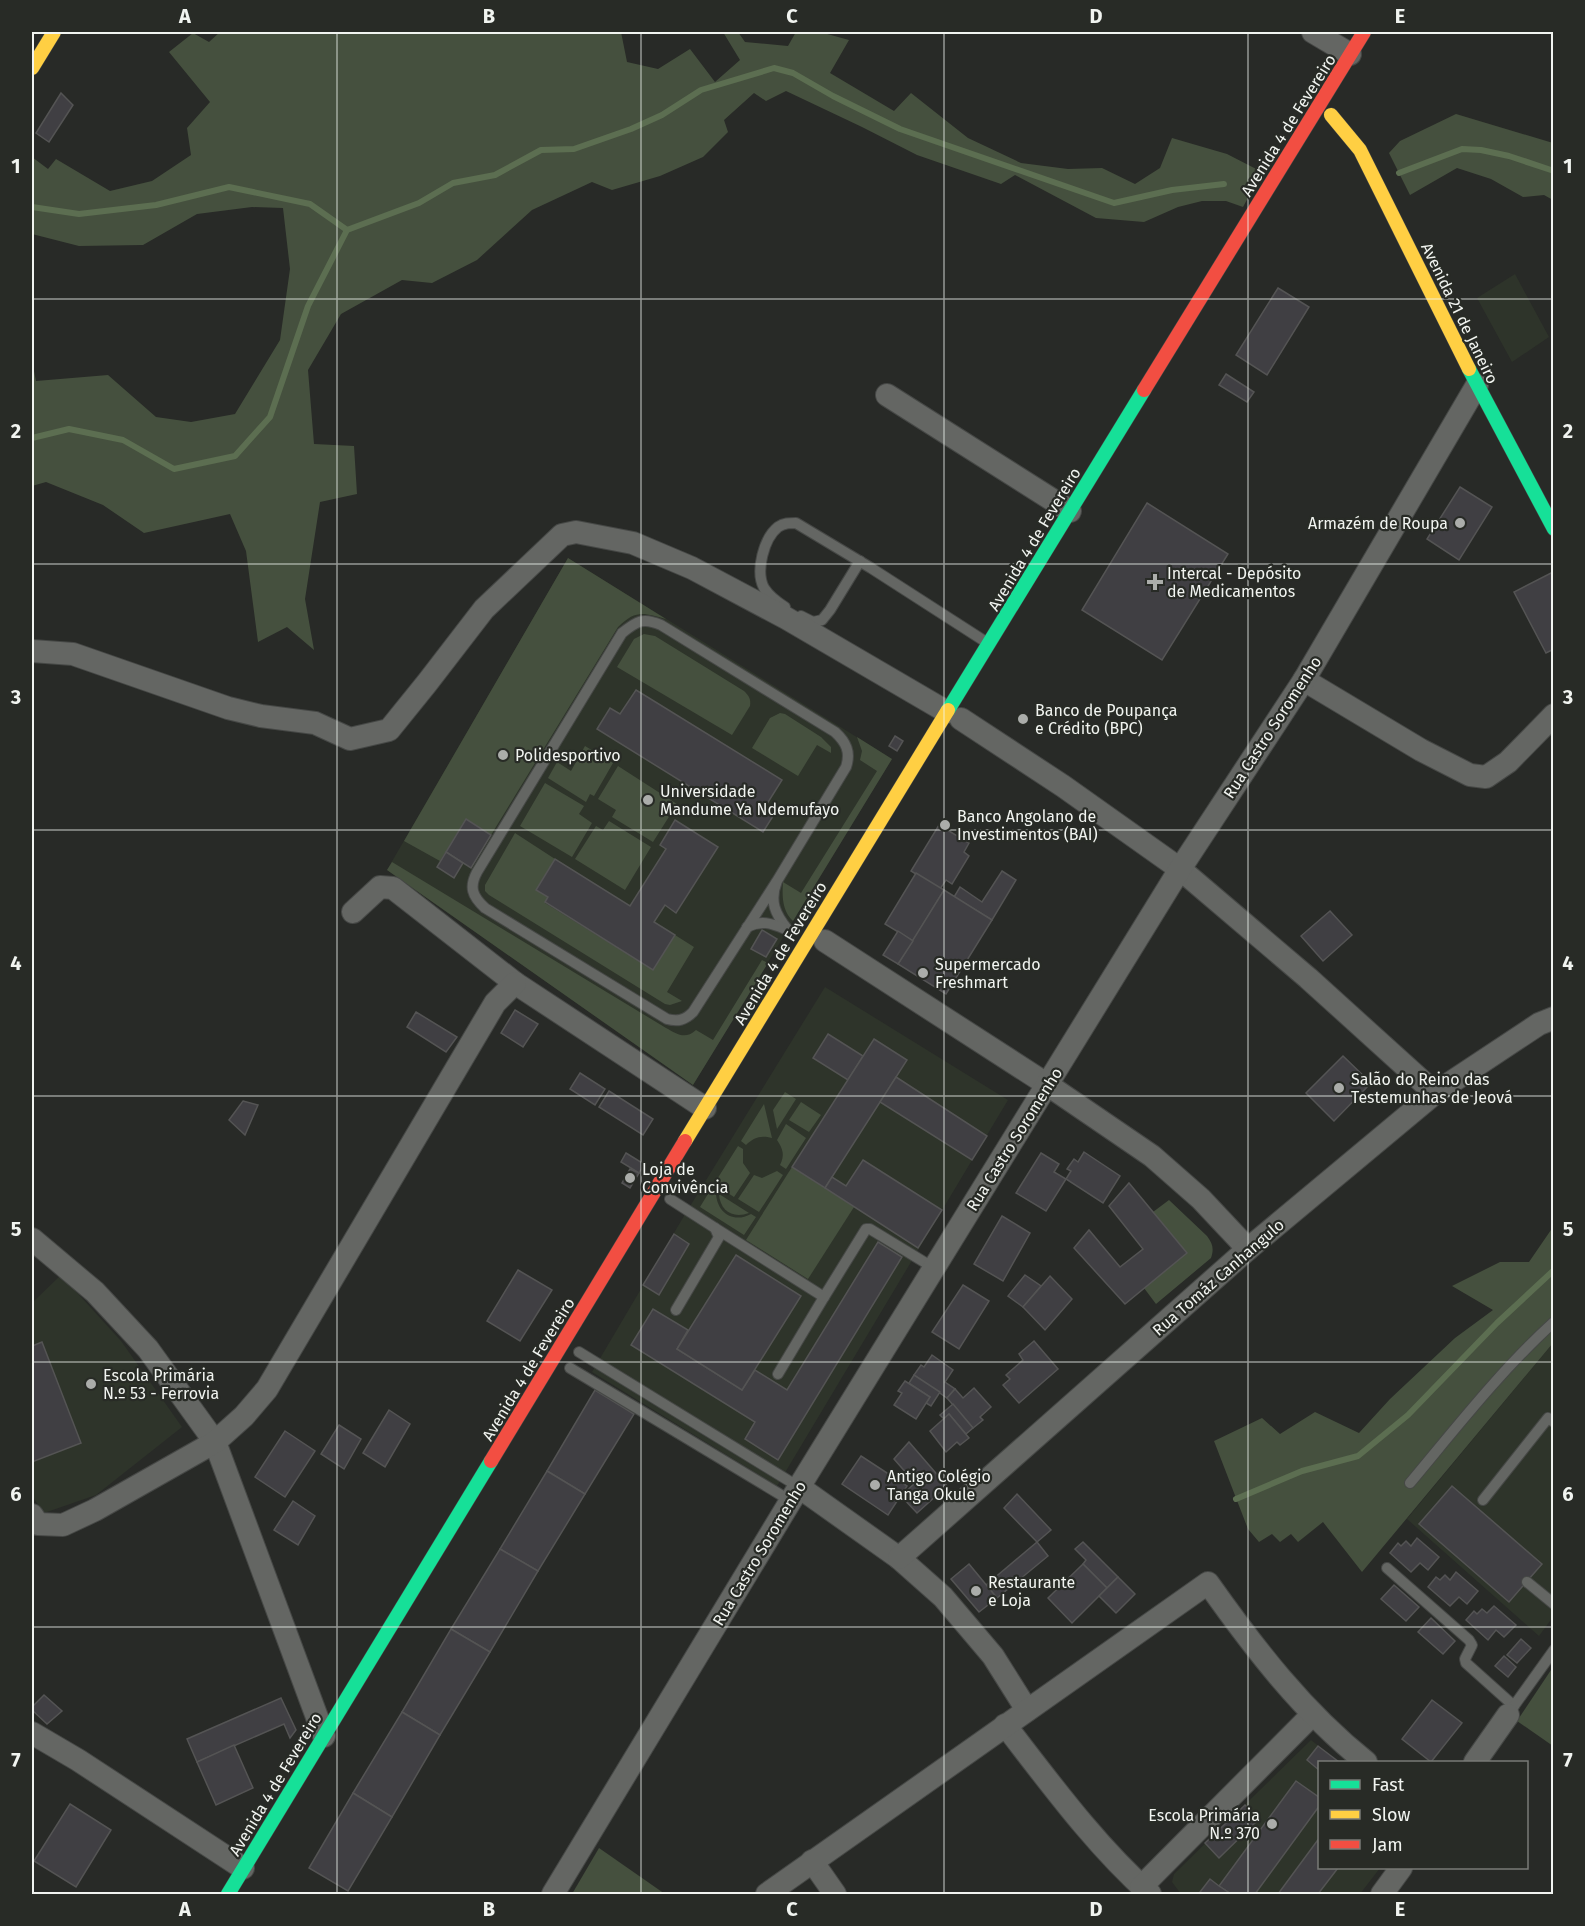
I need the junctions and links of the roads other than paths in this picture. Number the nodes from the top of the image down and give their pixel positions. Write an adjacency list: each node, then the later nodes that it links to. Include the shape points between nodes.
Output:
1 (54, 32): 5 (main road)
2 (1313, 32): 4 (street)
3 (1364, 32): 4 (main road, Avenida 4 de Fevereiro)
4 (1350, 54): 9 (main road, Avenida 4 de Fevereiro)
5 (32, 68)
6 (1331, 115): 7 (main road, Avenida 21 de Janeiro, via 1360,150)
7 (1477, 385): 10 (main road, Avenida 21 de Janeiro); 14 (street, Rua Castro Soromenho)
8 (886, 395): 9 (street)
9 (1070, 511): 12 (main road, Avenida 4 de Fevereiro)
10 (1554, 530)
11 (860, 561): 11 (lane, via 796,523 785,523 776,528 762,552 760,573 764,588 776,601 813,622 822,620 830,610); 12 (lane)
12 (989, 643): 16 (main road, Avenida 4 de Fevereiro)
13 (32, 651): 16 (street, via 73,654 228,708 315,723 350,739 389,730 484,609 562,535 576,532 633,543 692,568)
14 (1304, 680): 15 (street, via 1470,775 1486,777 1508,762); 17 (street, Rua Castro Soromenho)
15 (1554, 716)
16 (958, 717): 17 (street); 21 (main road, Avenida 4 de Fevereiro)
17 (1180, 869): 24 (street, Rua Castro Soromenho); 25 (street)
18 (777, 881): 20 (lane); 20 (lane, via 846,767 849,758 843,739 661,625 640,621 622,633 477,872 472,891 485,908 676,1022 693,1012); 21 (lane, via 772,893 778,918)
19 (353, 912): 22 (street, via 380,887 393,888)
20 (747, 927): 21 (lane, via 772,923)
21 (814, 939): 24 (street); 26 (main road, Avenida 4 de Fevereiro)
22 (515, 982): 26 (street); 39 (street, via 495,1003 267,1389)
23 (1554, 1017): 25 (street, Rua Tomáz Canhangulo)
24 (1048, 1085): 30 (street, via 1152,1155); 31 (street, Rua Castro Soromenho)
25 (1434, 1093): 30 (street, Rua Tomáz Canhangulo)
26 (705, 1108): 54 (main road, Avenida 4 de Fevereiro)
27 (670, 1199): 28 (lane)
28 (715, 1228): 32 (lane); 33 (lane, via 717,1242)
29 (32, 1239): 39 (street, via 94,1292 148,1349)
30 (1248, 1249): 44 (street, Rua Tomáz Canhangulo)
31 (934, 1268): 32 (lane, via 866,1229); 41 (street, Rua Castro Soromenho)
32 (825, 1297): 37 (lane)
33 (676, 1310)
34 (1554, 1322): 40 (lane, via 1484,1395)
35 (582, 1347): 36 (main road); 41 (lane)
36 (567, 1373): 41 (lane)
37 (778, 1374)
38 (1554, 1422): 42 (lane, via 1548,1418)
39 (215, 1442): 43 (street, via 63,1525 38,1524); 54 (street)
40 (1410, 1483)
41 (795, 1494): 44 (street); 62 (street, Rua Castro Soromenho)
42 (1483, 1500)
43 (32, 1515)
44 (899, 1558): 49 (street, via 944,1597 993,1656)
45 (1387, 1568): 50 (lane, via 1469,1640 1472,1644 1466,1663)
46 (1527, 1582): 47 (lane)
47 (1554, 1604)
48 (1554, 1650): 50 (lane)
49 (1026, 1710): 51 (street, via 1208,1582 1237,1624); 52 (street)
50 (1511, 1710): 56 (street)
51 (1312, 1715): 55 (street); 60 (street)
52 (1005, 1725): 57 (street); 60 (street, via 1053,1788)
53 (32, 1733): 58 (street)
54 (324, 1736): 58 (main road, Avenida 4 de Fevereiro)
55 (1365, 1761)
56 (1476, 1761)
57 (812, 1861): 63 (street); 64 (street)
58 (243, 1868): 61 (main road, Avenida 4 de Fevereiro)
59 (1400, 1869): 65 (street)
60 (1146, 1891)
61 (228, 1894)
62 (553, 1894)
63 (767, 1894)
64 (835, 1894)
65 (1382, 1894)

